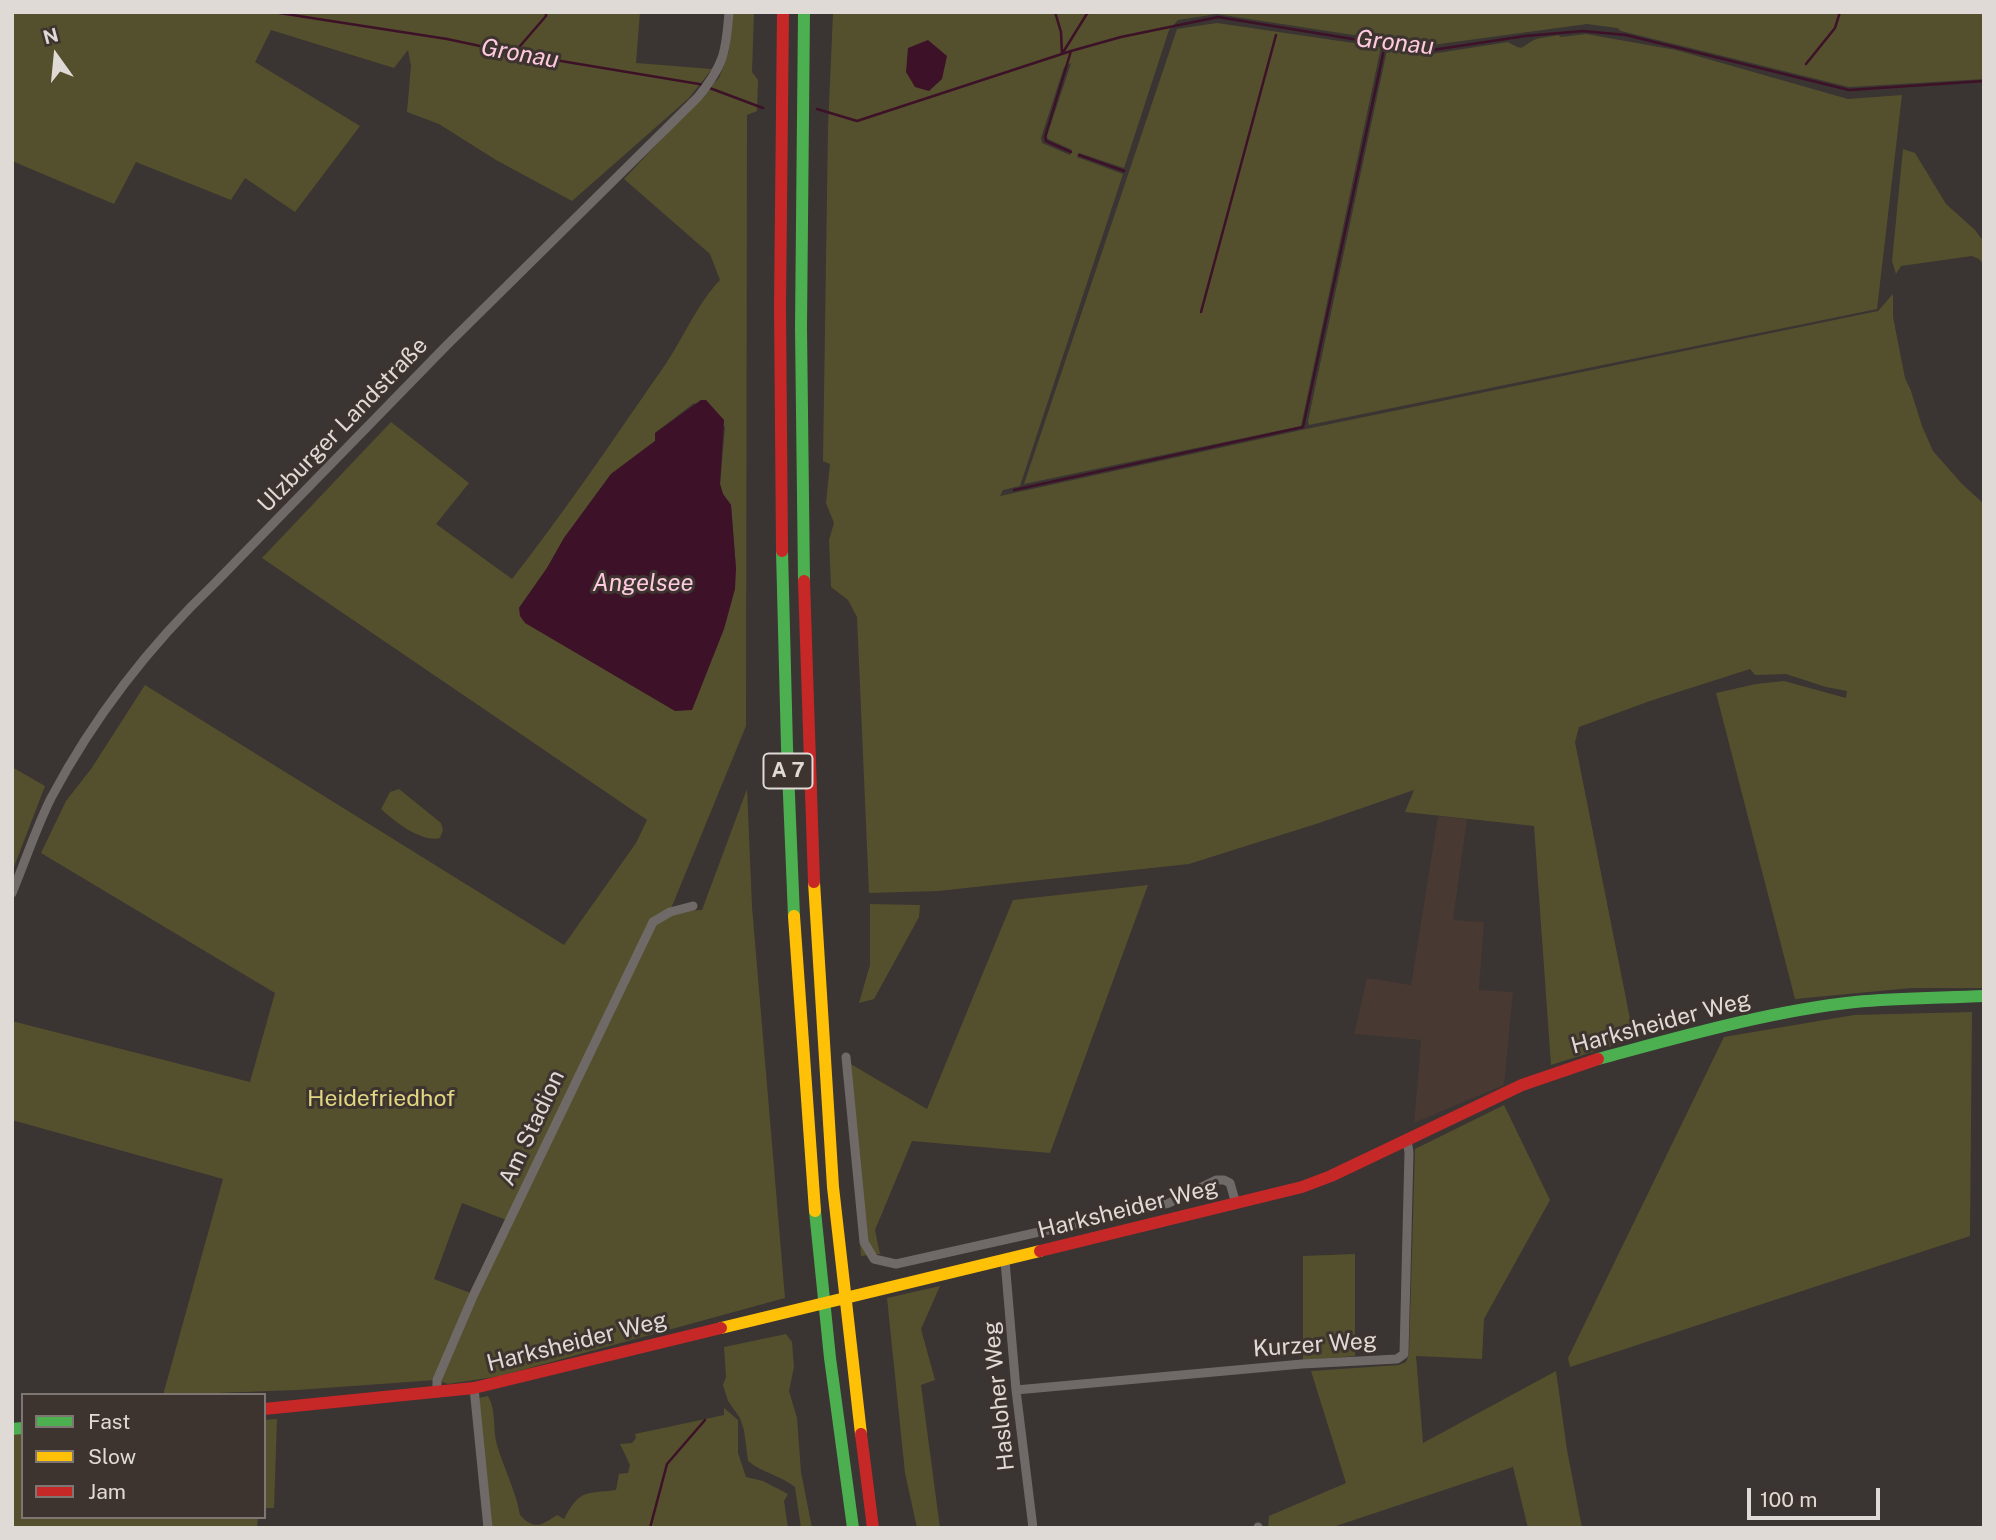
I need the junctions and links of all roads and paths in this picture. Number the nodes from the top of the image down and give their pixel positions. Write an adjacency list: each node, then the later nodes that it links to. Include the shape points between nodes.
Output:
1 (729, 12): 4 (street, Ulzburger Landstraße, via 726,50 716,75 698,97 180,617 123,685 50,800)
2 (783, 12): 16 (main road, A 7, via 781,516 795,935 813,1189)
3 (804, 12): 17 (main road, A 7, via 803,543 816,933 833,1187)
4 (12, 893)
5 (693, 906): 13 (street, Am Stadion, via 653,922 474,1294 437,1380)
6 (1984, 996): 8 (main road, Harksheider Weg, via 1856,1002 1657,1043 1522,1085)
7 (846, 1057): 9 (street, via 864,1242 874,1259 896,1264 1169,1203 1216,1180 1230,1183)
8 (1407, 1141): 9 (main road, Harksheider Weg, via 1315,1183); 12 (street, Kurzer Weg, via 1404,1354 1397,1359)
9 (1236, 1204): 10 (main road, Harksheider Weg)
10 (1005, 1261): 11 (main road, Harksheider Weg); 12 (street, Hasloher Weg)
11 (474, 1388): 13 (main road, Harksheider Weg); 15 (street)
12 (1016, 1390): 18 (street, Hasloher Weg)
13 (437, 1393): 14 (main road, Harksheider Weg)
14 (266, 1409)
15 (488, 1528)
16 (853, 1528)
17 (873, 1528)
18 (1033, 1528)

